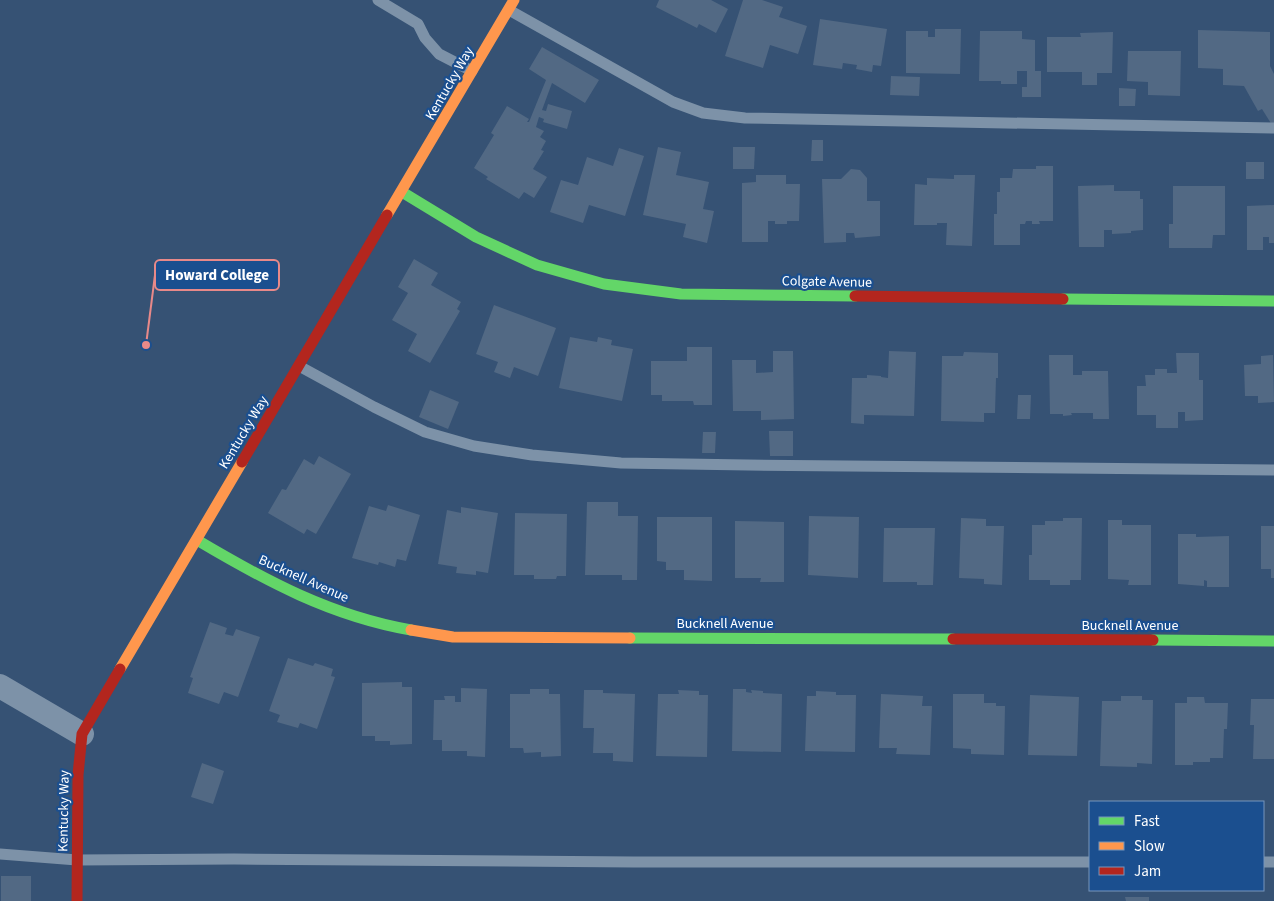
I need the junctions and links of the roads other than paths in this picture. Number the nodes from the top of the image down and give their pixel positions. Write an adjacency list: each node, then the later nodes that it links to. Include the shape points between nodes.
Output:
1 (378, 0): 3 (lane, via 418,24 425,38 440,54)
2 (511, 5): 3 (street, Kentucky Way); 4 (lane, via 673,102 703,112 745,118)
3 (473, 71): 5 (street, Kentucky Way)
4 (1274, 128)
5 (402, 192): 6 (street, Colgate Avenue, via 476,236 537,265 604,284 681,294); 7 (street, Kentucky Way)
6 (1274, 301)
7 (299, 366): 8 (lane, via 425,432 474,446 532,455 621,463 748,466); 9 (street, Kentucky Way)
8 (1274, 470)
9 (197, 540): 10 (street, Bucknell Avenue, via 237,564 325,607 408,631 453,637); 12 (street, Kentucky Way)
10 (1274, 641)
11 (0, 686): 12 (street)
12 (82, 734): 14 (street, Kentucky Way)
13 (0, 854): 14 (lane)
14 (77, 860): 15 (lane); 16 (street, Kentucky Way)
15 (1089, 862)
16 (77, 901)

